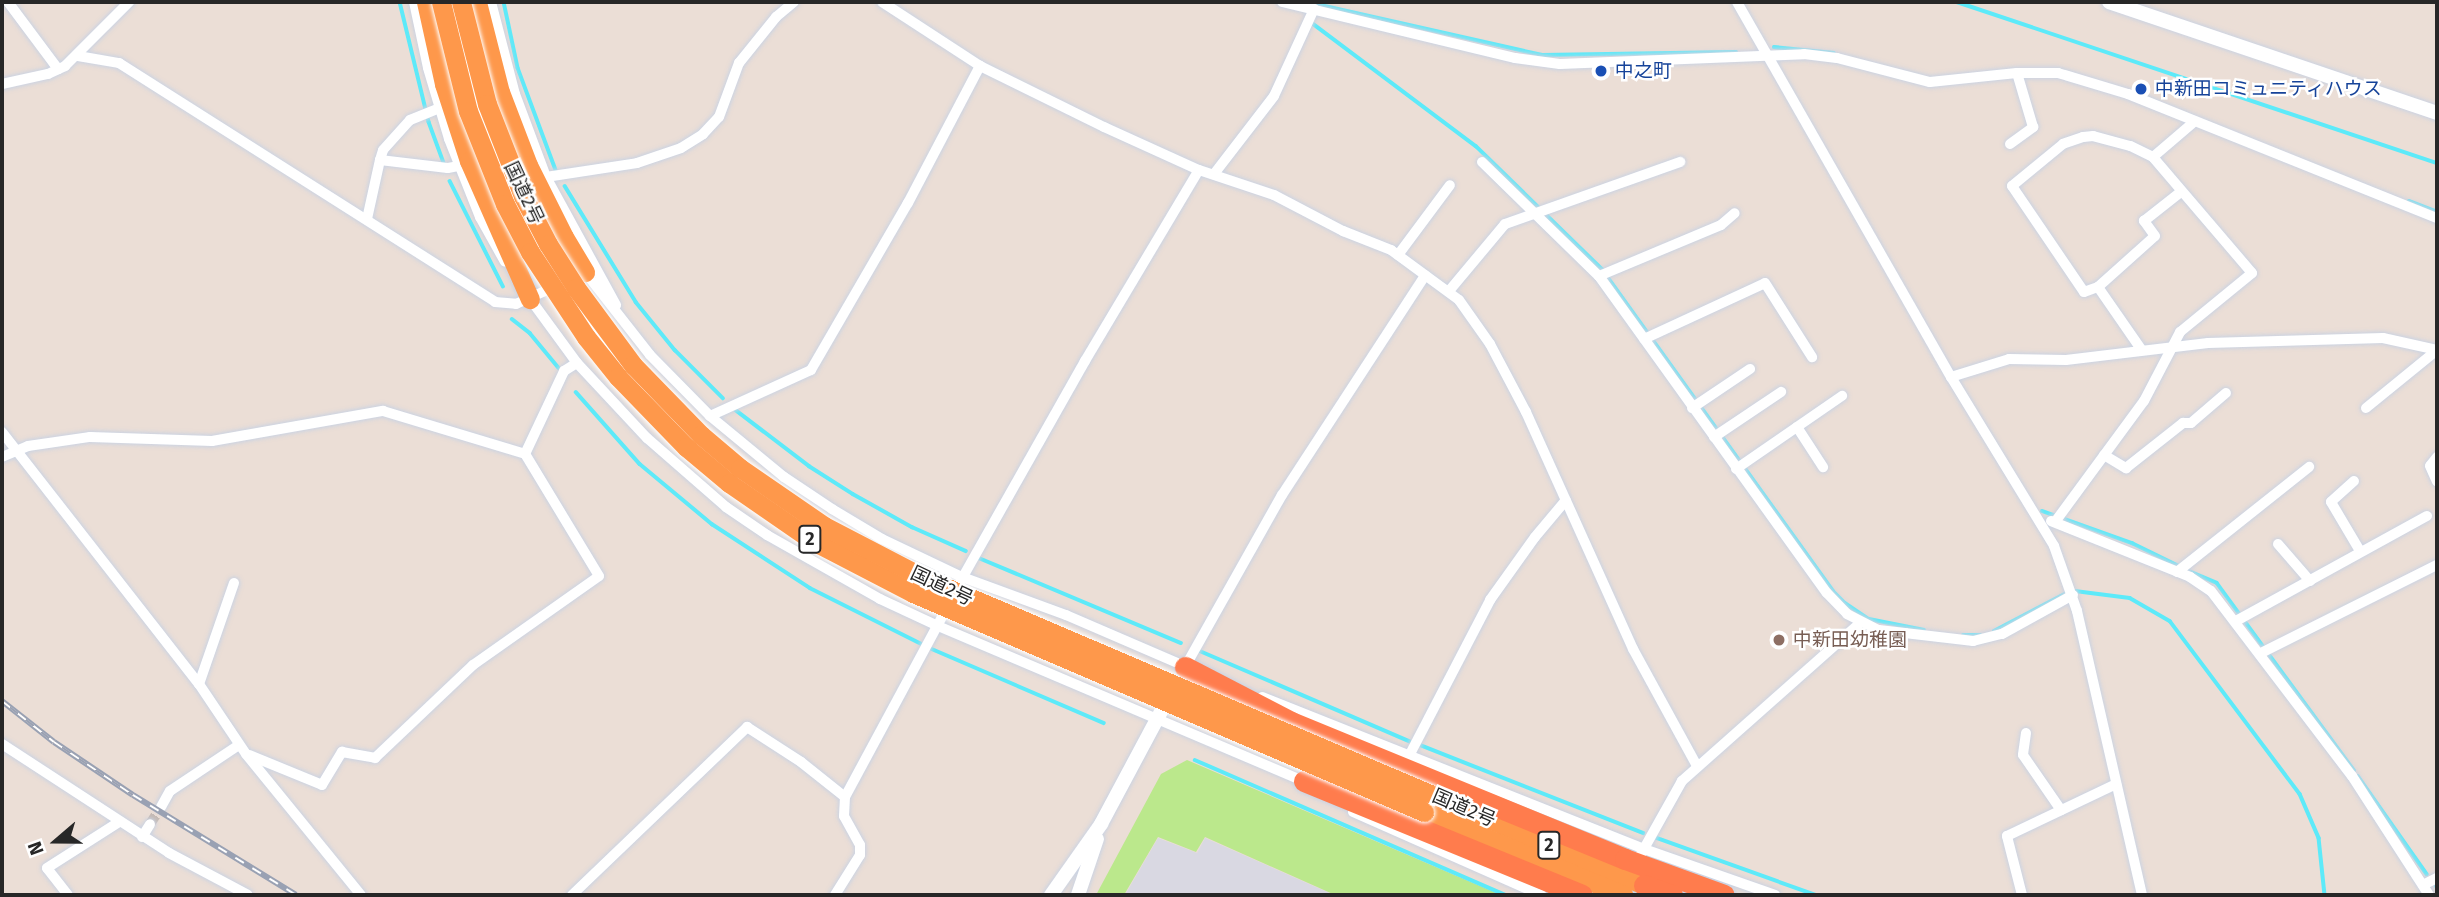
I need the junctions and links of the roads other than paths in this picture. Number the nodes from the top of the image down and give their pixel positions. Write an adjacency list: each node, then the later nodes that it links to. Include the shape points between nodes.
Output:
1 (8, 2): 18 (street)
2 (129, 2): 16 (street)
3 (414, 2): 21 (street)
4 (426, 2): 45 (highway, via 469,162)
5 (441, 2): 101 (highway, 国道2号 / 2, bridge, via 468,111 505,204 530,252 618,377 686,447 729,483 813,541 913,593)
6 (461, 2): 101 (highway, 国道2号 / 2, bridge, via 487,104 523,196 548,244 633,365 740,468 824,526 922,577)
7 (477, 2): 40 (highway, via 500,92 528,165)
8 (491, 2): 32 (street, via 515,94)
9 (794, 2): 32 (street, via 739,63 719,117 702,134 681,148 637,163)
10 (882, 2): 17 (street)
11 (1282, 2): 14 (street)
12 (1737, 2): 15 (street)
13 (2109, 2): 22 (street)
14 (1314, 9): 15 (street, via 1515,58 1560,64); 31 (street, via 1274,96)
15 (1767, 54): 19 (street, via 1838,58 1930,82); 54 (street)
16 (78, 56): 18 (street); 38 (street, via 119,63)
17 (979, 66): 30 (street); 60 (street, via 908,203 811,370)
18 (58, 69): 20 (street)
19 (2017, 73): 23 (street, via 2058,73); 24 (street, via 2034,127)
20 (2, 84)
21 (430, 111): 26 (street, via 410,120 389,142); 29 (street)
22 (2437, 113)
23 (2195, 121): 25 (street); 37 (street)
24 (2010, 144)
25 (2153, 157): 34 (street); 43 (street, via 2130,146 2083,137 2063,144 2012,186 2084,292)
26 (380, 160): 29 (street); 38 (street)
27 (1482, 162): 35 (street)
28 (1680, 162): 35 (street)
29 (458, 166): 45 (street, via 494,244)
30 (1199, 170): 31 (street); 82 (street)
31 (1214, 174): 39 (street, via 1274,195)
32 (546, 177): 46 (street)
33 (1450, 185): 39 (street)
34 (2182, 191): 43 (street, via 2144,222 2155,236); 48 (street, via 2252,273 2180,332)
35 (1538, 211): 41 (street); 44 (street, via 1505,224)
36 (1735, 213): 41 (street, via 1721,225)
37 (2437, 218)
38 (368, 219): 45 (street, via 495,302 516,304)
39 (1398, 255): 42 (street)
40 (585, 272): 45 (street); 46 (street)
41 (1604, 274): 47 (street)
42 (1425, 276): 44 (street); 90 (street, via 1282,495)
43 (2098, 287): 49 (street)
44 (1449, 291): 74 (street, via 1490,344)
45 (530, 299): 52 (street)
46 (625, 323): 60 (street)
47 (1648, 337): 51 (street, via 1765,282); 58 (street)
48 (2175, 345): 49 (street); 50 (street, via 2383,338); 66 (street, via 2144,401)
49 (2141, 349): 54 (street, via 2066,360 2009,359)
50 (2437, 350): 59 (street)
51 (1812, 358)
52 (577, 363): 65 (street, via 564,371); 88 (street, via 647,439 726,507 812,561)
53 (1749, 369): 58 (street)
54 (1951, 377): 76 (street)
55 (1781, 392): 63 (street)
56 (2226, 393): 66 (street, via 2126,468)
57 (1842, 396): 61 (street)
58 (1697, 405): 63 (street)
59 (2366, 408)
60 (710, 416): 82 (street, via 784,477 832,509)
61 (1797, 427): 69 (street); 70 (street)
62 (2, 432): 64 (street)
63 (1718, 435): 69 (street)
64 (17, 450): 65 (street, via 90,437 212,441 383,411); 67 (street); 91 (street)
65 (525, 454): 95 (street, via 599,576 473,665 375,758 342,752 322,785)
66 (2104, 456): 77 (street)
67 (2, 457)
68 (2437, 457): 73 (street, via 2430,466)
69 (1740, 466): 87 (street, via 1826,593)
70 (1824, 467)
71 (2309, 467): 81 (street)
72 (2354, 481): 79 (street, via 2332,502)
73 (2437, 482)
74 (1566, 500): 96 (street, via 1490,600); 97 (street, via 1633,649)
75 (2427, 516): 79 (street)
76 (2038, 519): 77 (street); 85 (street)
77 (2057, 519): 81 (street)
78 (2278, 544): 83 (street)
79 (2360, 551): 83 (street)
80 (2437, 565): 89 (street)
81 (2180, 569): 86 (street)
82 (962, 577): 88 (street); 90 (street, via 1066,615)
83 (2310, 581): 86 (street)
84 (234, 583): 91 (street)
85 (2072, 592): 87 (street, via 2002,634 1980,640 1879,630); 99 (street)
86 (2240, 619): 89 (street)
87 (1860, 623): 97 (street)
88 (938, 626): 92 (street); 100 (street)
89 (2264, 651): 111 (street)
90 (1185, 667): 92 (street); 96 (street); 123 (highway, via 1290,722)
91 (199, 684): 95 (street)
92 (1157, 720): 98 (street); 106 (street)
93 (2026, 733): 103 (street, via 2023,755)
94 (2, 744): 104 (street)
95 (243, 749): 102 (street, via 170,792); 114 (street)
96 (1410, 754): 108 (street)
97 (1697, 766): 108 (street, via 1682,781)
98 (1304, 781): 119 (street, via 1331,802); 120 (highway)
99 (2116, 784): 103 (street); 126 (street)
100 (845, 797): 115 (street, via 747,727); 116 (street, via 844,816 860,845 860,855)
101 (1427, 803): 110 (highway, 国道2号 / 2); 121 (highway, 国道2号 / 2)
102 (161, 807)
103 (2061, 810): 125 (street, via 2007,836)
104 (119, 822): 107 (street); 112 (street, via 47,868)
105 (150, 824): 107 (street)
106 (1101, 824): 117 (street); 118 (street)
107 (142, 836): 113 (street)
108 (1642, 853): 124 (street)
109 (2437, 878): 111 (street)
110 (1644, 885): 122 (highway)
111 (2426, 890)
112 (68, 895)
113 (248, 895)
114 (361, 895)
115 (572, 895)
116 (835, 895)
117 (1051, 895)
118 (1078, 895)
119 (1541, 895)
120 (1581, 895)
121 (1623, 895)
122 (1670, 895)
123 (1724, 895)
124 (1775, 895)
125 (2022, 895)
126 (2142, 895)

